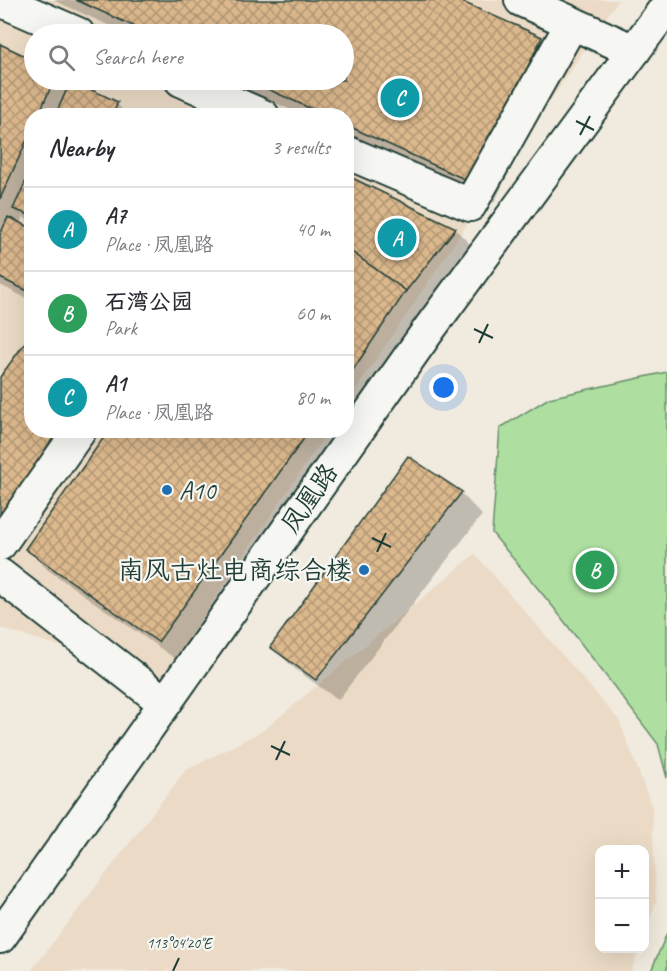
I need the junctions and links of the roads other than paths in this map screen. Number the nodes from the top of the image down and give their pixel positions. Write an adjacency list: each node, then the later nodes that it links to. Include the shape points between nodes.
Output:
1 (0, 0): 5 (street)
2 (520, 0): 4 (street)
3 (667, 6): 6 (street, 凤凰路)
4 (572, 23): 6 (street); 9 (street, via 470,204)
5 (55, 24)
6 (634, 51): 10 (street, 凤凰路)
7 (204, 90): 8 (street)
8 (245, 108)
9 (354, 155)
10 (354, 436)
11 (74, 438): 13 (street)
12 (352, 438): 15 (street, 凤凰路)
13 (0, 544)
14 (0, 575): 15 (street)
15 (165, 703): 16 (street, 凤凰路)
16 (0, 937)

